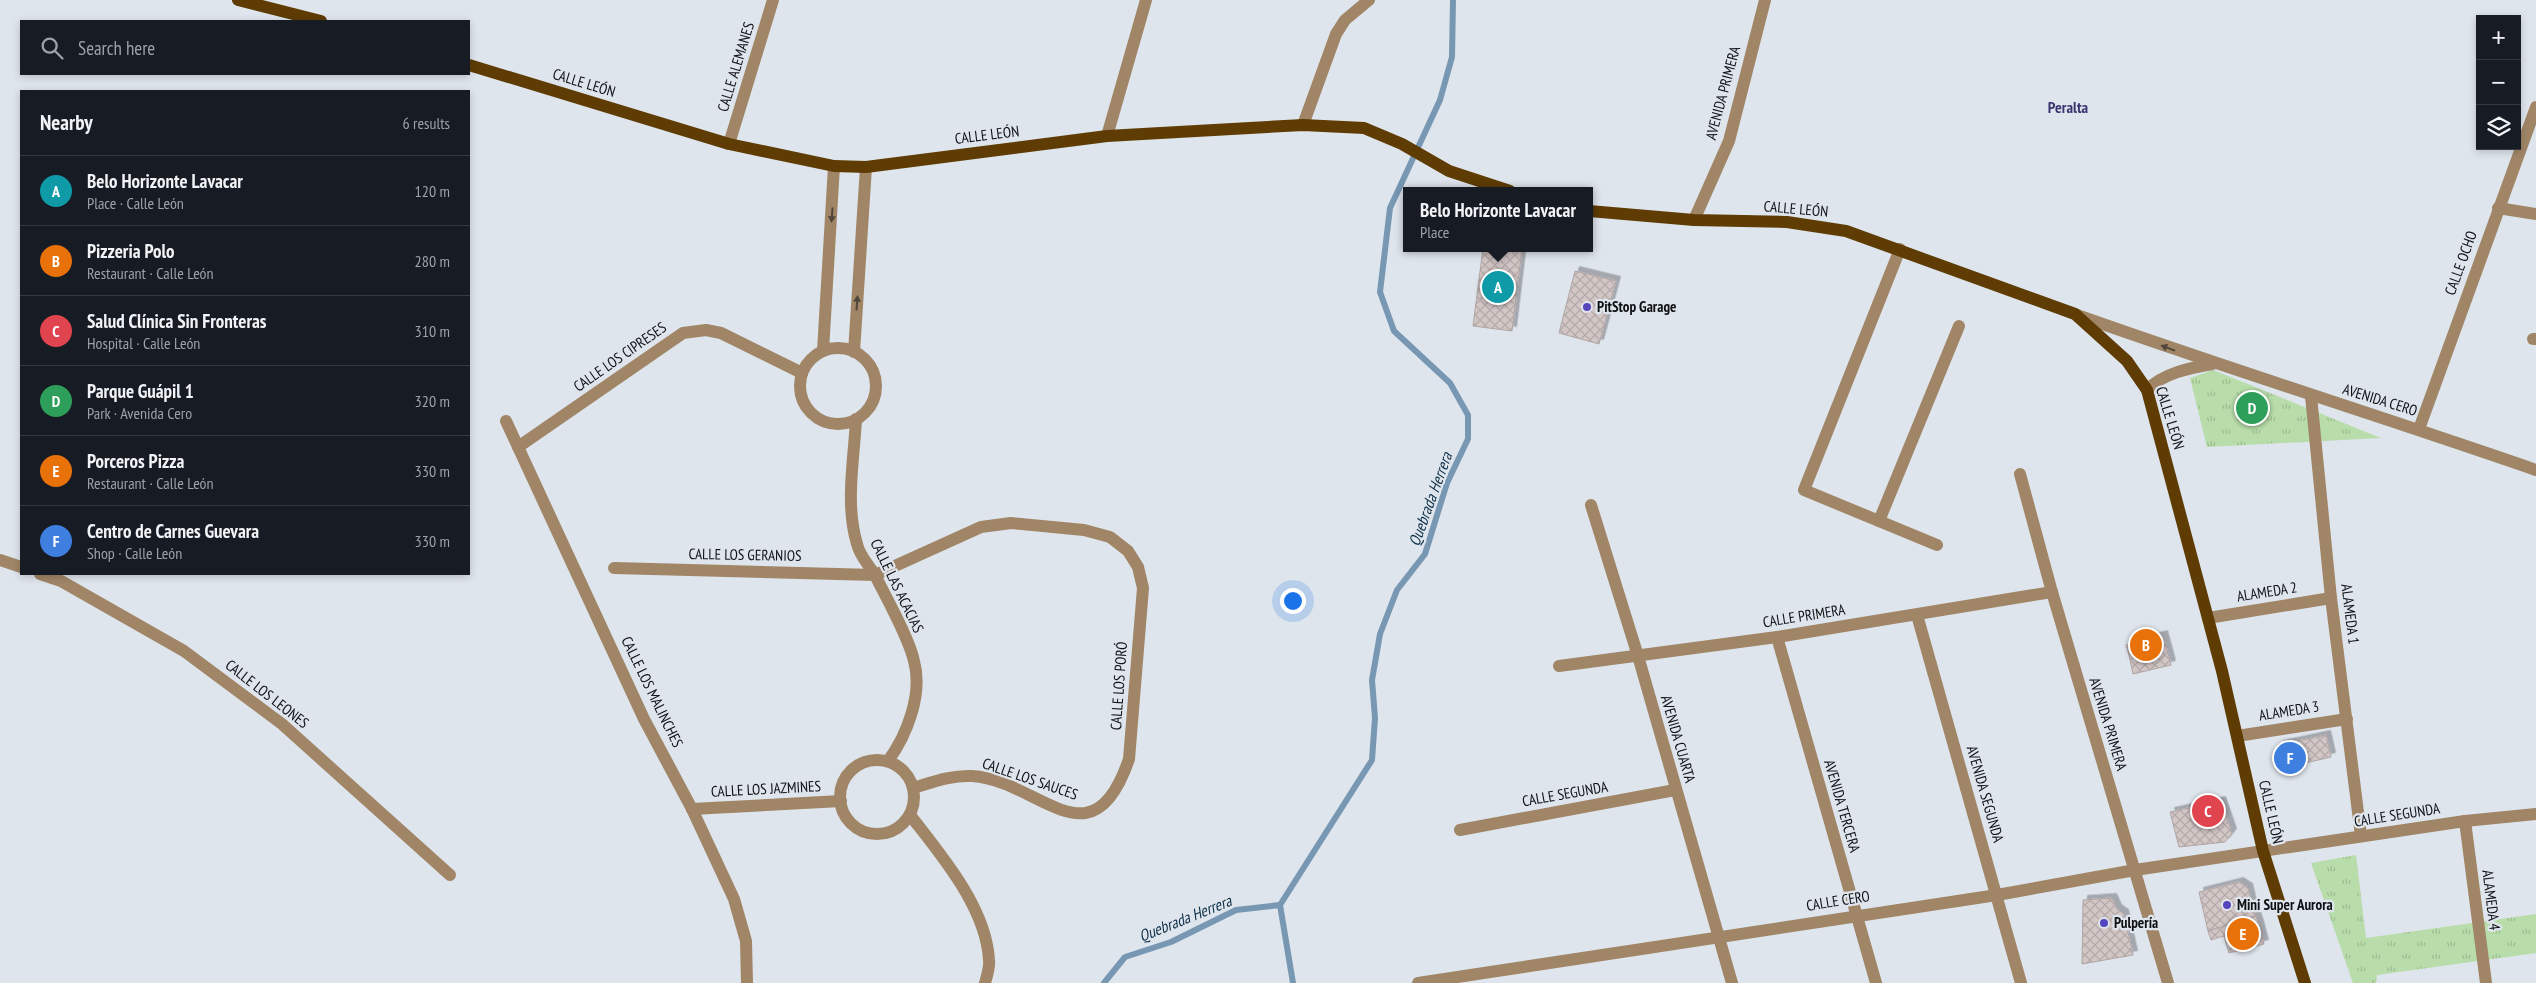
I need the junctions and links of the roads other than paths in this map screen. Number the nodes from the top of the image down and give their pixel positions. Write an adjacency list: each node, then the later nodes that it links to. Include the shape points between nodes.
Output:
1 (238, 0): 6 (main road)
2 (773, 0): 11 (street, CALLE ALEMANES)
3 (1146, 0): 10 (street)
4 (1369, 0): 9 (street, via 1345,20 1336,34)
5 (1764, 0): 18 (street, AVENIDA PRIMERA, via 1728,141)
6 (317, 20)
7 (470, 64): 11 (main road, CALLE LEÓN)
8 (2536, 107): 15 (street, CALLE OCHO)
9 (1303, 125): 10 (main road, CALLE LEÓN); 14 (main road, CALLE LEÓN, via 1364,128 1402,144 1448,171)
10 (1107, 136): 13 (main road, CALLE LEÓN)
11 (729, 144): 12 (main road, CALLE LEÓN)
12 (834, 166): 13 (main road, CALLE LEÓN); 22 (street, one-way to 22)
13 (866, 167): 23 (street, one-way to 13)
14 (1498, 187)
15 (2498, 208): 17 (street); 30 (street, CALLE OCHO)
16 (1593, 211): 18 (main road, CALLE LEÓN)
17 (2536, 214)
18 (1694, 220): 19 (main road, CALLE LEÓN, via 1787,222 1846,231)
19 (1900, 249): 20 (main road, CALLE LEÓN); 35 (street, via 1804,490)
20 (2074, 314): 24 (street, AVENIDA CERO, one-way to 20); 26 (main road, CALLE LEÓN, via 2127,361)
21 (1959, 326): 35 (street)
22 (823, 351): 23 (street, via 833,348); 25 (street, via 814,356)
23 (854, 352): 28 (street, via 864,358 875,380 872,404)
24 (2214, 364): 26 (street, AVENIDA CERO, via 2187,369 2153,384); 27 (street, AVENIDA CERO)
25 (802, 373): 28 (street, via 800,386 808,410 829,423 842,424); 31 (street, CALLE LOS CIPRESES, via 721,333 694,330 682,333)
26 (2147, 390): 45 (main road, CALLE LEÓN)
27 (2311, 396): 30 (street, AVENIDA CERO); 43 (street, ALAMEDA 1)
28 (856, 419): 41 (street, CALLE LAS ACACIAS, via 850,498 852,522 857,546)
29 (506, 420): 31 (street, CALLE LOS MALINCHES)
30 (2418, 429): 32 (street, AVENIDA CERO)
31 (518, 447): 56 (street, CALLE LOS MALINCHES, via 644,719)
32 (2536, 470)
33 (2020, 474): 42 (street, AVENIDA PRIMERA)
34 (1591, 505): 47 (street, AVENIDA CUARTA)
35 (1879, 521): 36 (street)
36 (1937, 545)
37 (0, 560): 38 (street)
38 (20, 567)
39 (614, 568): 41 (street, CALLE LOS GERANIOS)
40 (43, 575): 64 (street, CALLE LOS LEONES, via 61,581 184,650 282,724)
41 (875, 575): 51 (street, CALLE LAS ACACIAS, via 914,660 917,681 901,743); 55 (street, CALLE LOS PORÓ, via 981,528 1010,523 1084,530 1110,537 1128,551 1138,567 1143,588 1130,759 1120,785)
42 (2052, 592): 44 (street, CALLE PRIMERA); 63 (street, AVENIDA PRIMERA)
43 (2331, 598): 45 (street, ALAMEDA 2); 49 (street, ALAMEDA 1)
44 (1916, 615): 46 (street, CALLE PRIMERA); 65 (street, AVENIDA SEGUNDA)
45 (2208, 618): 50 (main road, CALLE LEÓN)
46 (1777, 637): 47 (street, CALLE PRIMERA); 66 (street, AVENIDA TERCERA)
47 (1638, 656): 48 (street, CALLE PRIMERA); 53 (street, AVENIDA CUARTA)
48 (1560, 666)
49 (2347, 718): 50 (street, ALAMEDA 3); 61 (street, ALAMEDA 1)
50 (2237, 736): 62 (main road, CALLE LEÓN)
51 (888, 761): 52 (street, via 908,776); 54 (street, via 864,762 853,769 845,778)
52 (913, 788): 55 (street, CALLE LOS SAUCES, via 948,777 974,776 1002,784 1070,814 1089,813); 58 (street)
53 (1675, 790): 60 (street, CALLE SEGUNDA); 67 (street, AVENIDA CUARTA)
54 (841, 801): 56 (street, CALLE LOS JAZMINES); 58 (street, via 850,822 870,833 893,830)
55 (1106, 803)
56 (692, 809): 68 (street, CALLE LOS MALINCHES, via 734,899 746,941)
57 (2536, 814): 59 (street, CALLE SEGUNDA)
58 (910, 815): 69 (street, via 953,870 981,924 989,960)
59 (2465, 821): 61 (street, CALLE SEGUNDA); 76 (street, ALAMEDA 4)
60 (1460, 830)
61 (2361, 836): 62 (street, CALLE SEGUNDA)
62 (2263, 851): 63 (street, CALLE CERO); 75 (main road, CALLE LEÓN)
63 (2135, 870): 65 (street, CALLE CERO); 74 (street, AVENIDA PRIMERA)
64 (450, 875)
65 (1997, 895): 66 (street, CALLE CERO); 73 (street, AVENIDA SEGUNDA)
66 (1856, 915): 67 (street, CALLE CERO); 72 (street, AVENIDA TERCERA)
67 (1719, 936): 70 (street, CALLE CERO); 71 (street, AVENIDA CUARTA)
68 (747, 983)
69 (986, 983)
70 (1418, 983)
71 (1732, 983)
72 (1876, 983)
73 (2021, 983)
74 (2168, 983)
75 (2305, 983)
76 (2486, 983)

